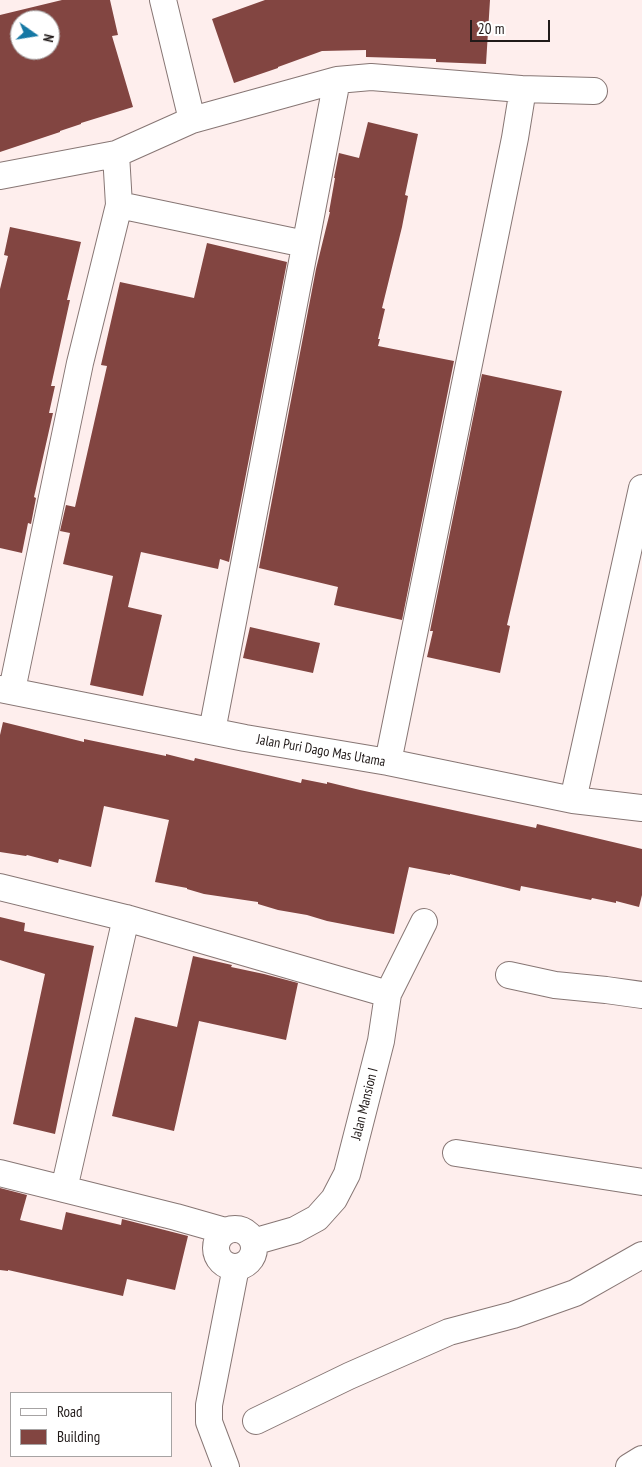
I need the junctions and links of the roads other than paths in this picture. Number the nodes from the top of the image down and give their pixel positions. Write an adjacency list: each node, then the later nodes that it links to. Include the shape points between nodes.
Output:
1 (164, 0): 5 (street)
2 (336, 80): 3 (street, via 370,77); 5 (street); 9 (street)
3 (521, 88): 4 (street); 13 (street, via 513,148)
4 (594, 90)
5 (192, 120): 6 (street)
6 (116, 154): 7 (street); 8 (street)
7 (0, 176)
8 (119, 205): 9 (street); 11 (street)
9 (305, 244): 12 (street)
10 (642, 488): 14 (street)
11 (6, 690): 12 (street, Jalan Puri Dago Mas Utama)
12 (212, 731): 13 (street, Jalan Puri Dago Mas Utama)
13 (388, 762): 14 (street, Jalan Puri Dago Mas Utama)
14 (573, 800): 15 (street, Jalan Puri Dago Mas Utama)
15 (642, 808)
16 (0, 887): 17 (street)
17 (126, 918): 20 (street); 25 (street)
18 (424, 922): 20 (street, Jalan Mansion I)
19 (509, 975): 21 (street, via 555,986)
20 (388, 994): 27 (street, Jalan Mansion I, via 381,1041 350,1164 334,1199 317,1218 295,1230)
21 (642, 996)
22 (456, 1153): 24 (street)
23 (0, 1173): 25 (street)
24 (642, 1182)
25 (64, 1189): 26 (street)
26 (225, 1231): 27 (street, via 242,1230); 29 (street, via 219,1237 216,1253 228,1266)
27 (253, 1242): 29 (street, via 254,1251 250,1259)
28 (642, 1255): 30 (street, via 574,1292 450,1332 348,1376)
29 (236, 1267): 32 (street, via 209,1405 209,1422)
30 (256, 1421)
31 (642, 1459): 33 (street)
32 (226, 1467)
33 (629, 1467)

